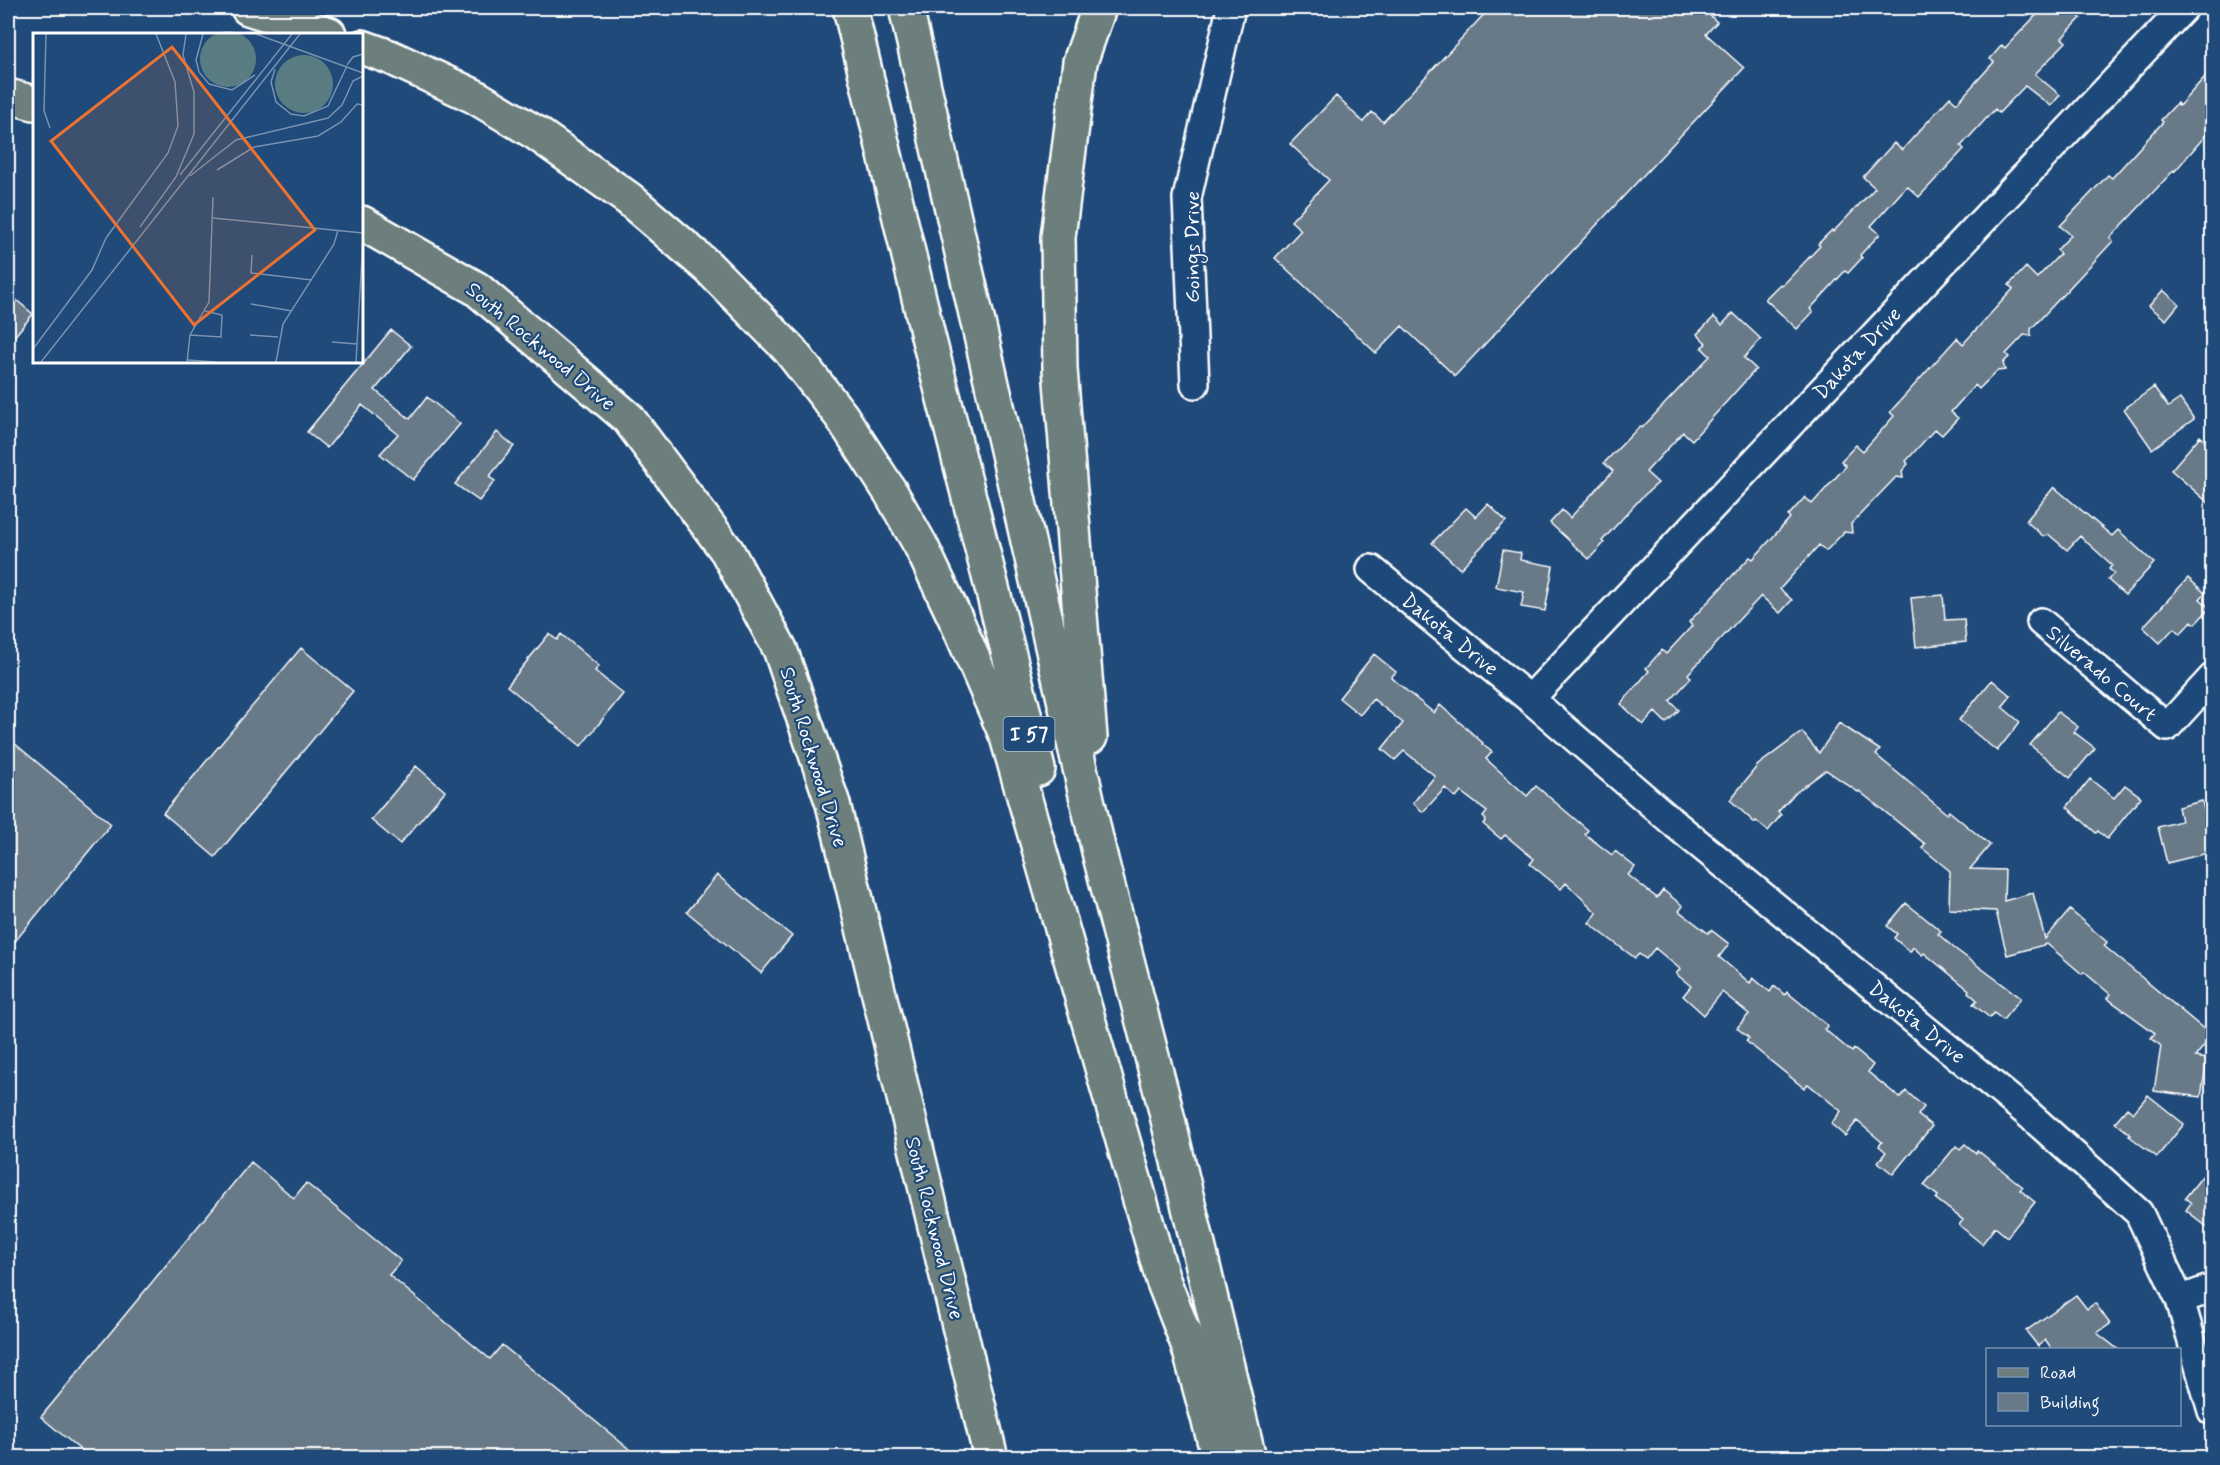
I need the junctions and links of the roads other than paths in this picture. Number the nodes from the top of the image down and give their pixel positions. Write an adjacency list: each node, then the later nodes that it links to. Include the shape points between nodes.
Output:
1 (248, 8): 7 (main road)
2 (850, 8): 20 (main road, I 57, via 931,348)
3 (906, 8): 17 (main road, I 57)
4 (1099, 8): 17 (main road, via 1080,63 1058,237 1060,369)
5 (1231, 8): 12 (street, Goings Drive, via 1187,198)
6 (2184, 8): 16 (street, Dakota Drive)
7 (326, 33)
8 (363, 46): 20 (main road, via 474,96 629,199 708,267 789,349 842,417 891,494 921,546 1007,737 1163,1280)
9 (8, 96): 10 (main road)
10 (33, 103)
11 (363, 224): 22 (main road, South Rockwood Drive, via 477,289 628,418 727,551 780,649 833,804)
12 (1195, 384)
13 (1371, 569): 16 (street, Dakota Drive)
14 (2041, 622): 15 (street, Silverado Court, via 2167,727)
15 (2212, 678)
16 (1530, 699): 19 (street, Dakota Drive, via 1676,825 2025,1111 2139,1213)
17 (1100, 856): 24 (main road, I 57)
18 (2212, 1288): 19 (street)
19 (2180, 1300): 21 (street, Dakota Drive)
20 (1191, 1352): 23 (main road, I 57)
21 (2212, 1411)
22 (991, 1458)
23 (1219, 1458)
24 (1249, 1458)

